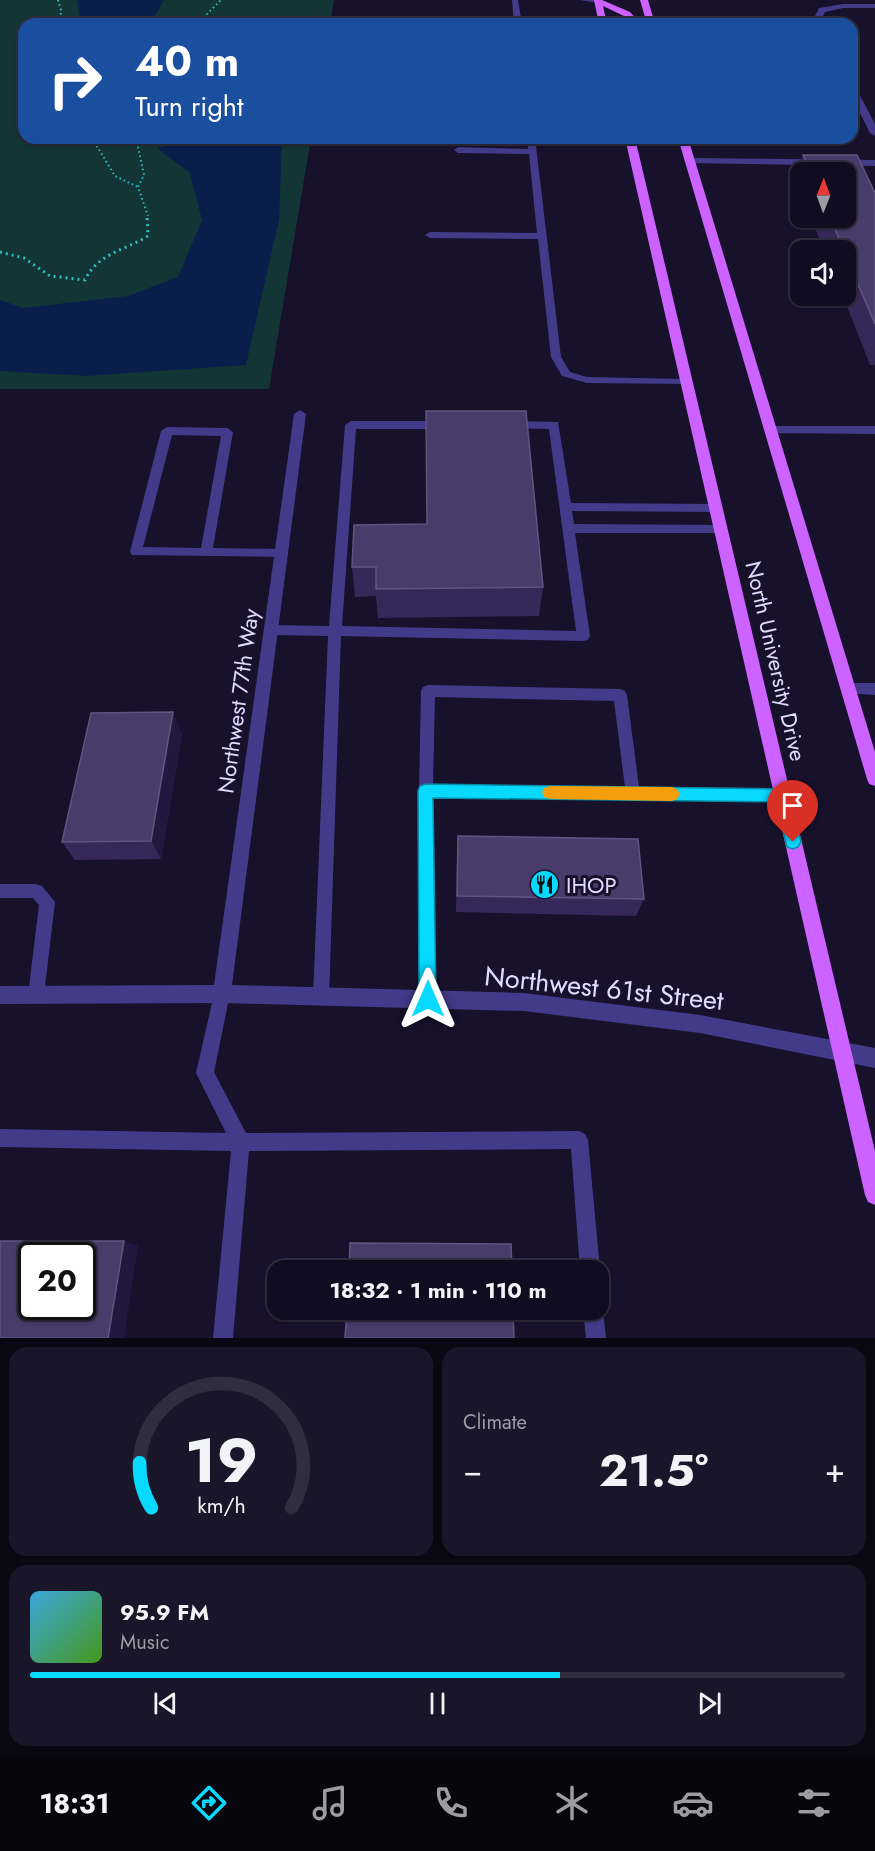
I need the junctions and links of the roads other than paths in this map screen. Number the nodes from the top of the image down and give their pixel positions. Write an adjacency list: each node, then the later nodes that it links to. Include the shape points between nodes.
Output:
1 (515, 0): 6 (lane)
2 (583, 0): 3 (lane)
3 (598, 0): 7 (main road); 8 (main road)
4 (644, 0): 9 (main road)
5 (875, 6): 10 (street, via 822,10)
6 (517, 18)
7 (602, 18)
8 (631, 18)
9 (649, 18)
10 (818, 18)
11 (858, 100): 12 (street)
12 (875, 133)
13 (531, 144): 17 (lane)
14 (631, 144): 22 (main road, North University Drive)
15 (685, 144): 18 (main road)
16 (458, 150): 17 (lane)
17 (532, 152): 21 (lane)
18 (690, 161): 19 (street); 26 (main road)
19 (875, 163)
20 (430, 235): 21 (lane)
21 (542, 236): 22 (lane, via 556,357 566,374 587,380)
22 (686, 382): 29 (main road, North University Drive)
23 (300, 414): 33 (street, Northwest 77th Way)
24 (458, 425): 35 (lane, via 351,425)
25 (494, 425): 28 (lane, via 554,425)
26 (770, 430): 27 (lane); 36 (main road)
27 (875, 430)
28 (565, 507): 29 (lane); 30 (lane)
29 (716, 508): 31 (main road, North University Drive)
30 (568, 528): 31 (lane); 35 (lane, via 583,636)
31 (720, 529): 41 (main road, North University Drive)
32 (206, 553): 32 (lane, via 136,552 167,431 227,432); 33 (lane)
33 (281, 554): 34 (street, Northwest 77th Way)
34 (271, 630): 35 (lane); 43 (street, Northwest 77th Way)
35 (335, 630): 46 (lane)
36 (848, 689): 37 (lane); 38 (main road)
37 (875, 689)
38 (875, 779)
39 (426, 791): 40 (lane); 40 (lane, via 428,691 620,695); 47 (lane)
40 (633, 794): 41 (lane)
41 (782, 795): 48 (main road, North University Drive)
42 (0, 891): 45 (lane, via 36,891 47,902)
43 (222, 994): 45 (street, Northwest 61st Street); 46 (street, Northwest 61st Street); 51 (lane, via 205,1072)
44 (0, 995): 45 (street, Northwest 61st Street)
45 (36, 995)
46 (321, 997): 47 (street, Northwest 61st Street)
47 (428, 999): 48 (street, Northwest 61st Street, via 524,1002 700,1024)
48 (841, 1050): 49 (street, Northwest 61st Street); 52 (main road, North University Drive)
49 (875, 1058)
50 (0, 1138): 51 (lane)
51 (241, 1142): 53 (lane, via 579,1140); 55 (lane)
52 (875, 1195)
53 (589, 1260)
54 (594, 1320): 56 (lane)
55 (223, 1338)
56 (596, 1338)

